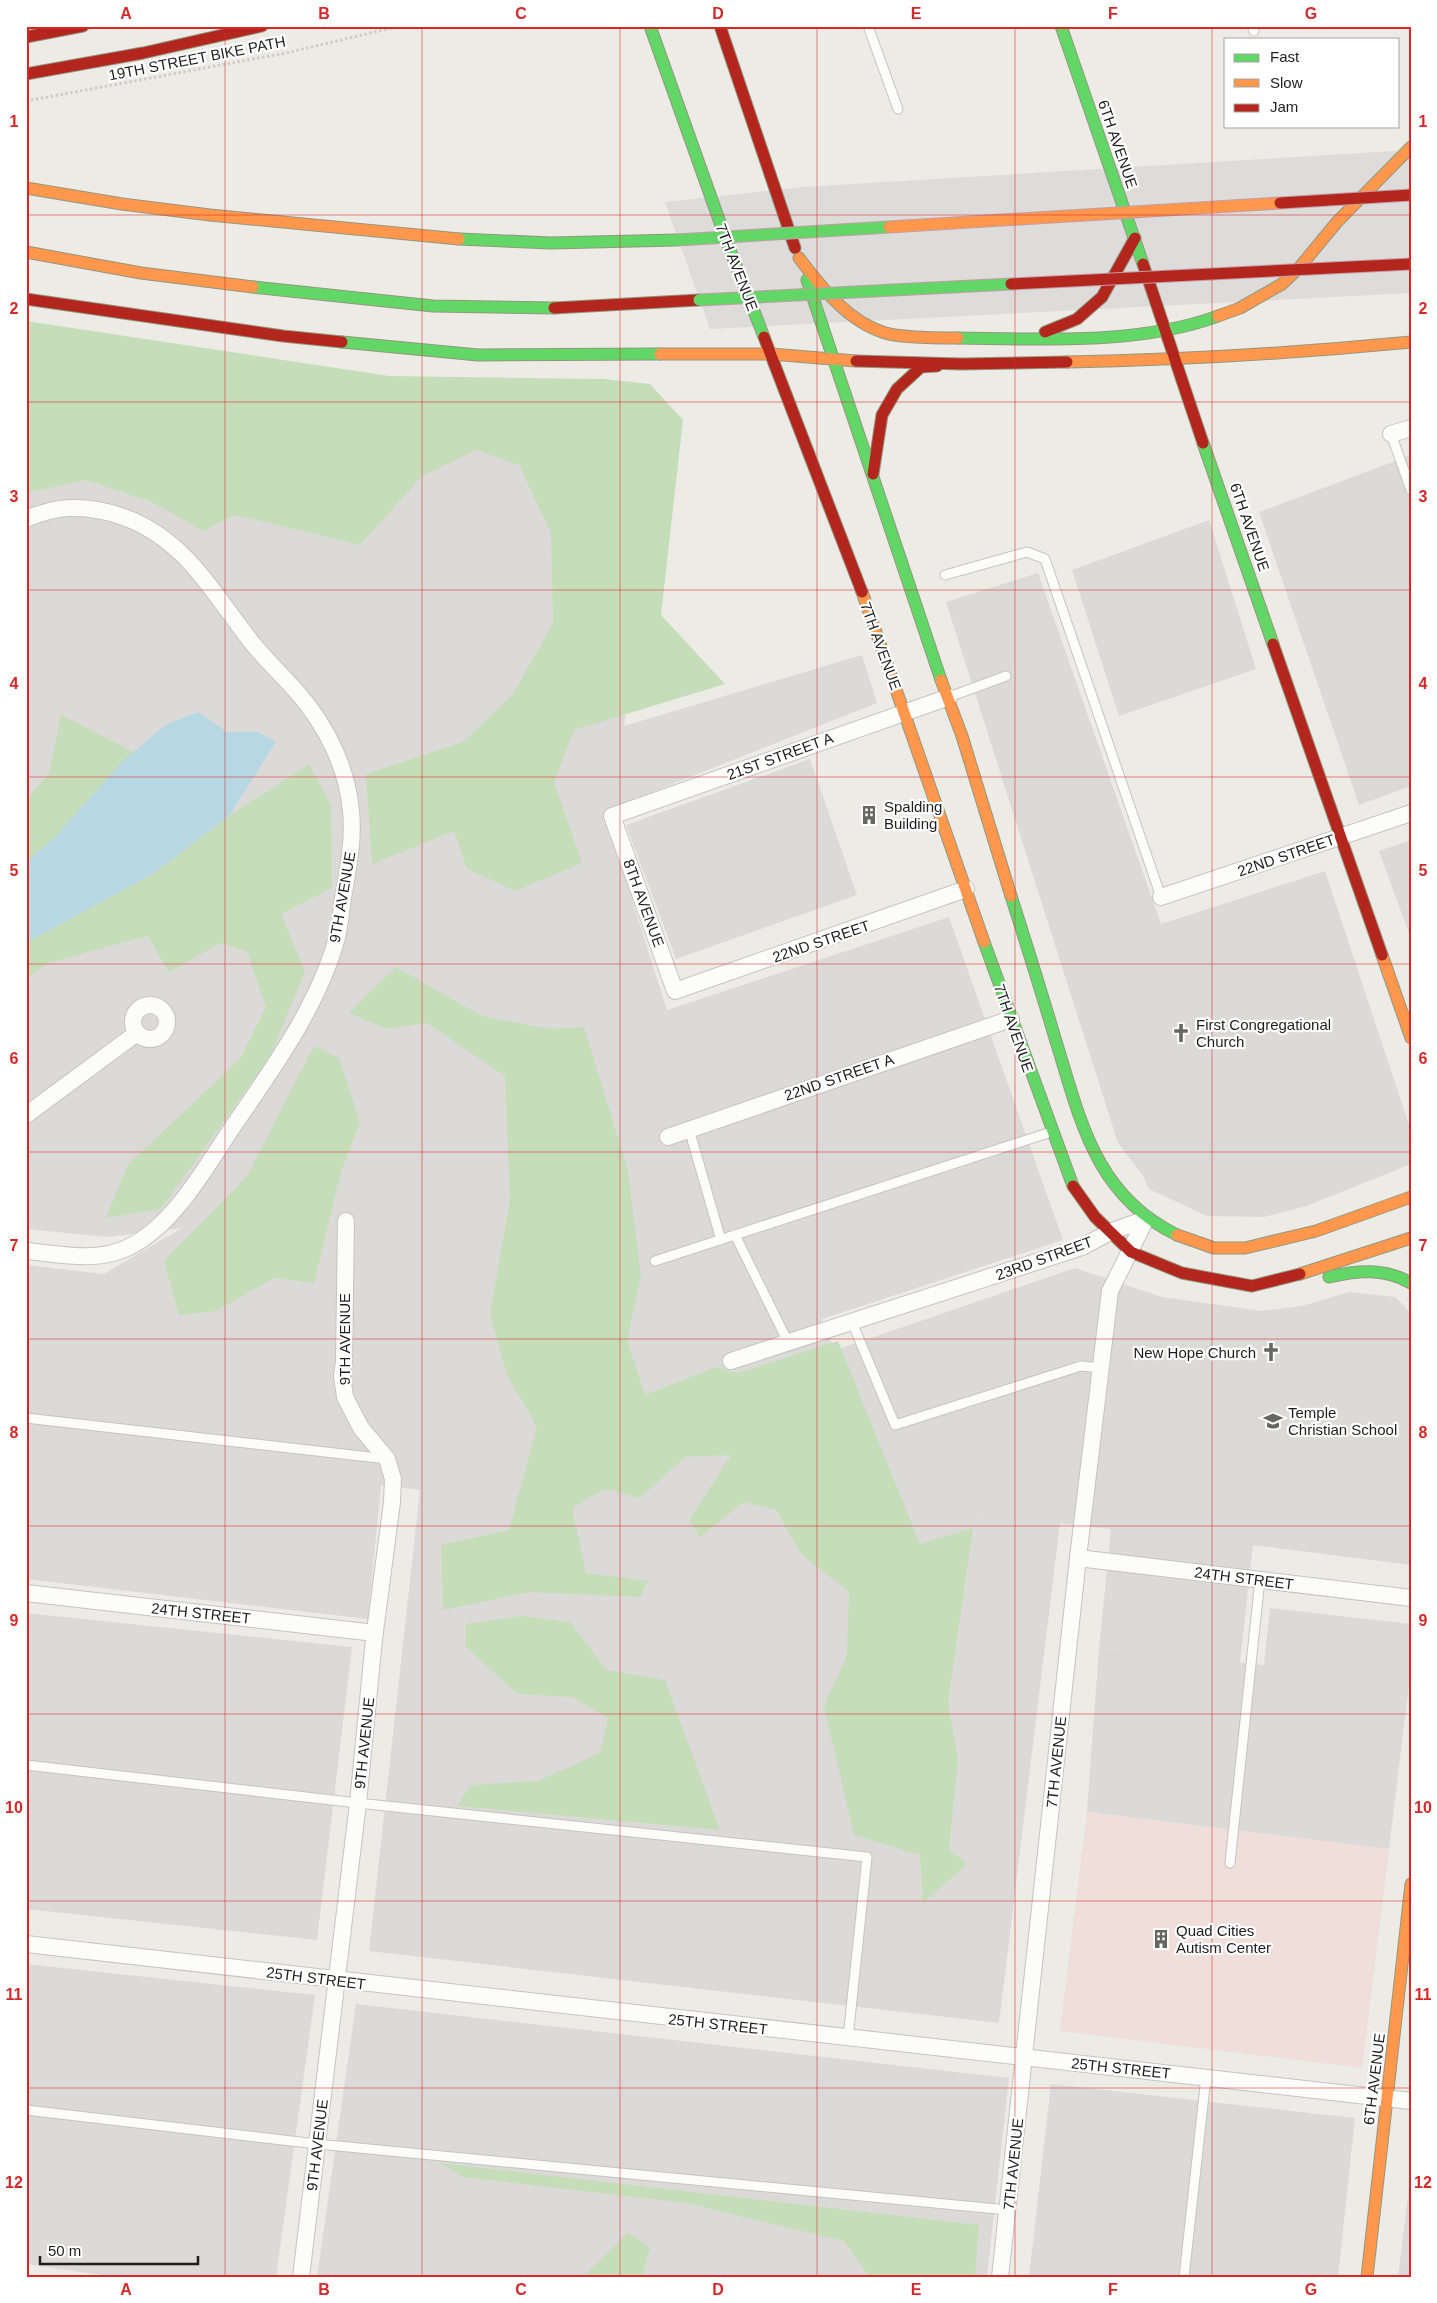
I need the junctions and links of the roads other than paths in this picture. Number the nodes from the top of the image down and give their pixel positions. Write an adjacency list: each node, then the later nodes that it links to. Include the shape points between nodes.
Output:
1 (82, 26): 8 (main road)
2 (262, 26): 10 (main road, via 143,53)
3 (650, 26): 23 (main road, 7TH AVENUE)
4 (720, 26): 9 (main road)
5 (868, 26): 11 (lane)
6 (1061, 26): 15 (main road, 6TH AVENUE)
7 (735, 33): 9 (main road)
8 (26, 38)
9 (731, 62): 17 (main road)
10 (26, 74)
11 (898, 109)
12 (1411, 147): 20 (main road, via 1274,290 1240,309)
13 (26, 188): 14 (main road, bridge, via 210,216 444,238 551,243 677,240)
14 (1411, 195)
15 (1135, 238): 20 (main road, 6TH AVENUE); 21 (main road, via 1102,297 1077,319)
16 (26, 252): 18 (main road, bridge, via 141,273 337,297 433,306 538,309)
17 (799, 258): 21 (main road, via 832,300 859,321 883,333 931,338); 24 (main road)
18 (1411, 264)
19 (26, 299): 23 (main road, via 283,336 478,354)
20 (1164, 331): 21 (main road, via 1111,336); 25 (main road, 6TH AVENUE)
21 (1034, 337)
22 (1411, 342): 25 (main road)
23 (770, 354): 24 (main road); 35 (main road, 7TH AVENUE, via 843,540)
24 (834, 360): 26 (main road); 29 (main road)
25 (1175, 360): 26 (main road); 38 (main road, 6TH AVENUE)
26 (961, 364): 29 (main road, via 921,367 897,388 882,414)
27 (1411, 428): 28 (street)
28 (1391, 434): 30 (lane)
29 (873, 474): 34 (main road, via 923,630)
30 (1411, 490)
31 (26, 519): 56 (street, 9TH AVENUE, via 41,512 74,506 133,519 170,541 205,577 251,641 314,713 338,756 352,827 352,845 336,940 320,981 271,1070 186,1196 157,1226 132,1246 114,1254 91,1256)
32 (945, 575): 40 (lane, via 1027,552 1045,559)
33 (1006, 676): 34 (lane)
34 (949, 697): 35 (street, 21ST STREET A); 50 (main road, via 1086,1138 1103,1172 1127,1203)
35 (904, 712): 37 (street, 21ST STREET A); 39 (main road, 7TH AVENUE)
36 (1411, 813): 38 (street, 22ND STREET)
37 (612, 816): 41 (street, 8TH AVENUE)
38 (1341, 837): 40 (street, 22ND STREET); 44 (main road, 6TH AVENUE)
39 (966, 889): 41 (street, 22ND STREET); 42 (main road, 7TH AVENUE)
40 (1162, 897)
41 (675, 991)
42 (1010, 1019): 46 (street, 22ND STREET A); 47 (main road, 7TH AVENUE)
43 (137, 1033): 45 (street)
44 (1411, 1038)
45 (26, 1114)
46 (689, 1129): 48 (street, 22ND STREET A); 55 (lane)
47 (1051, 1132): 52 (main road, 7TH AVENUE, via 1070,1182 1095,1218); 53 (lane)
48 (668, 1136)
49 (1411, 1197): 50 (main road, via 1318,1231 1245,1248 1222,1249 1188,1241)
50 (1146, 1219): 52 (street, 23RD STREET); 57 (street, 7TH AVENUE)
51 (346, 1222): 66 (street, 9TH AVENUE, via 342,1376 345,1397 361,1428)
52 (1110, 1232): 57 (main road, 7TH AVENUE); 61 (street, 23RD STREET, via 1082,1247)
53 (734, 1235): 55 (lane); 62 (lane)
54 (1411, 1238): 60 (main road, via 1322,1268)
55 (721, 1240): 58 (lane)
56 (26, 1251)
57 (1131, 1252): 60 (main road, via 1182,1273); 64 (street, 7TH AVENUE, via 1110,1291)
58 (655, 1261)
59 (1411, 1283): 60 (main road, via 1385,1272 1346,1272 1298,1286)
60 (1252, 1286)
61 (852, 1322): 62 (street, 23RD STREET); 64 (lane, via 895,1425 1081,1366)
62 (788, 1342): 63 (street, 23RD STREET)
63 (731, 1361)
64 (1101, 1368): 67 (street, 7TH AVENUE)
65 (26, 1418): 66 (lane)
66 (387, 1459): 71 (street, 9TH AVENUE, via 394,1479)
67 (1078, 1558): 68 (street, 24TH STREET); 79 (street, 7TH AVENUE)
68 (1260, 1579): 70 (street, 24TH STREET); 74 (lane)
69 (26, 1593): 71 (street, 24TH STREET)
70 (1411, 1598)
71 (375, 1633): 73 (street, 9TH AVENUE)
72 (26, 1765): 73 (lane)
73 (358, 1803): 77 (street, 9TH AVENUE); 78 (lane, via 867,1857)
74 (1230, 1863)
75 (1411, 1884): 81 (main road, 6TH AVENUE)
76 (26, 1944): 77 (street, 25TH STREET)
77 (335, 1981): 78 (street, 25TH STREET); 84 (street, 9TH AVENUE)
78 (848, 2038): 79 (street, 25TH STREET)
79 (1024, 2057): 80 (street, 25TH STREET); 85 (street, 7TH AVENUE)
80 (1206, 2077): 81 (street, 25TH STREET); 88 (lane)
81 (1386, 2098): 82 (street, 25TH STREET); 89 (main road, 6TH AVENUE)
82 (1411, 2101)
83 (26, 2110): 84 (lane)
84 (317, 2144): 85 (lane); 86 (street, 9TH AVENUE)
85 (1008, 2210): 87 (street, 7TH AVENUE)
86 (301, 2277)
87 (1000, 2277)
88 (1184, 2277)
89 (1367, 2277)

